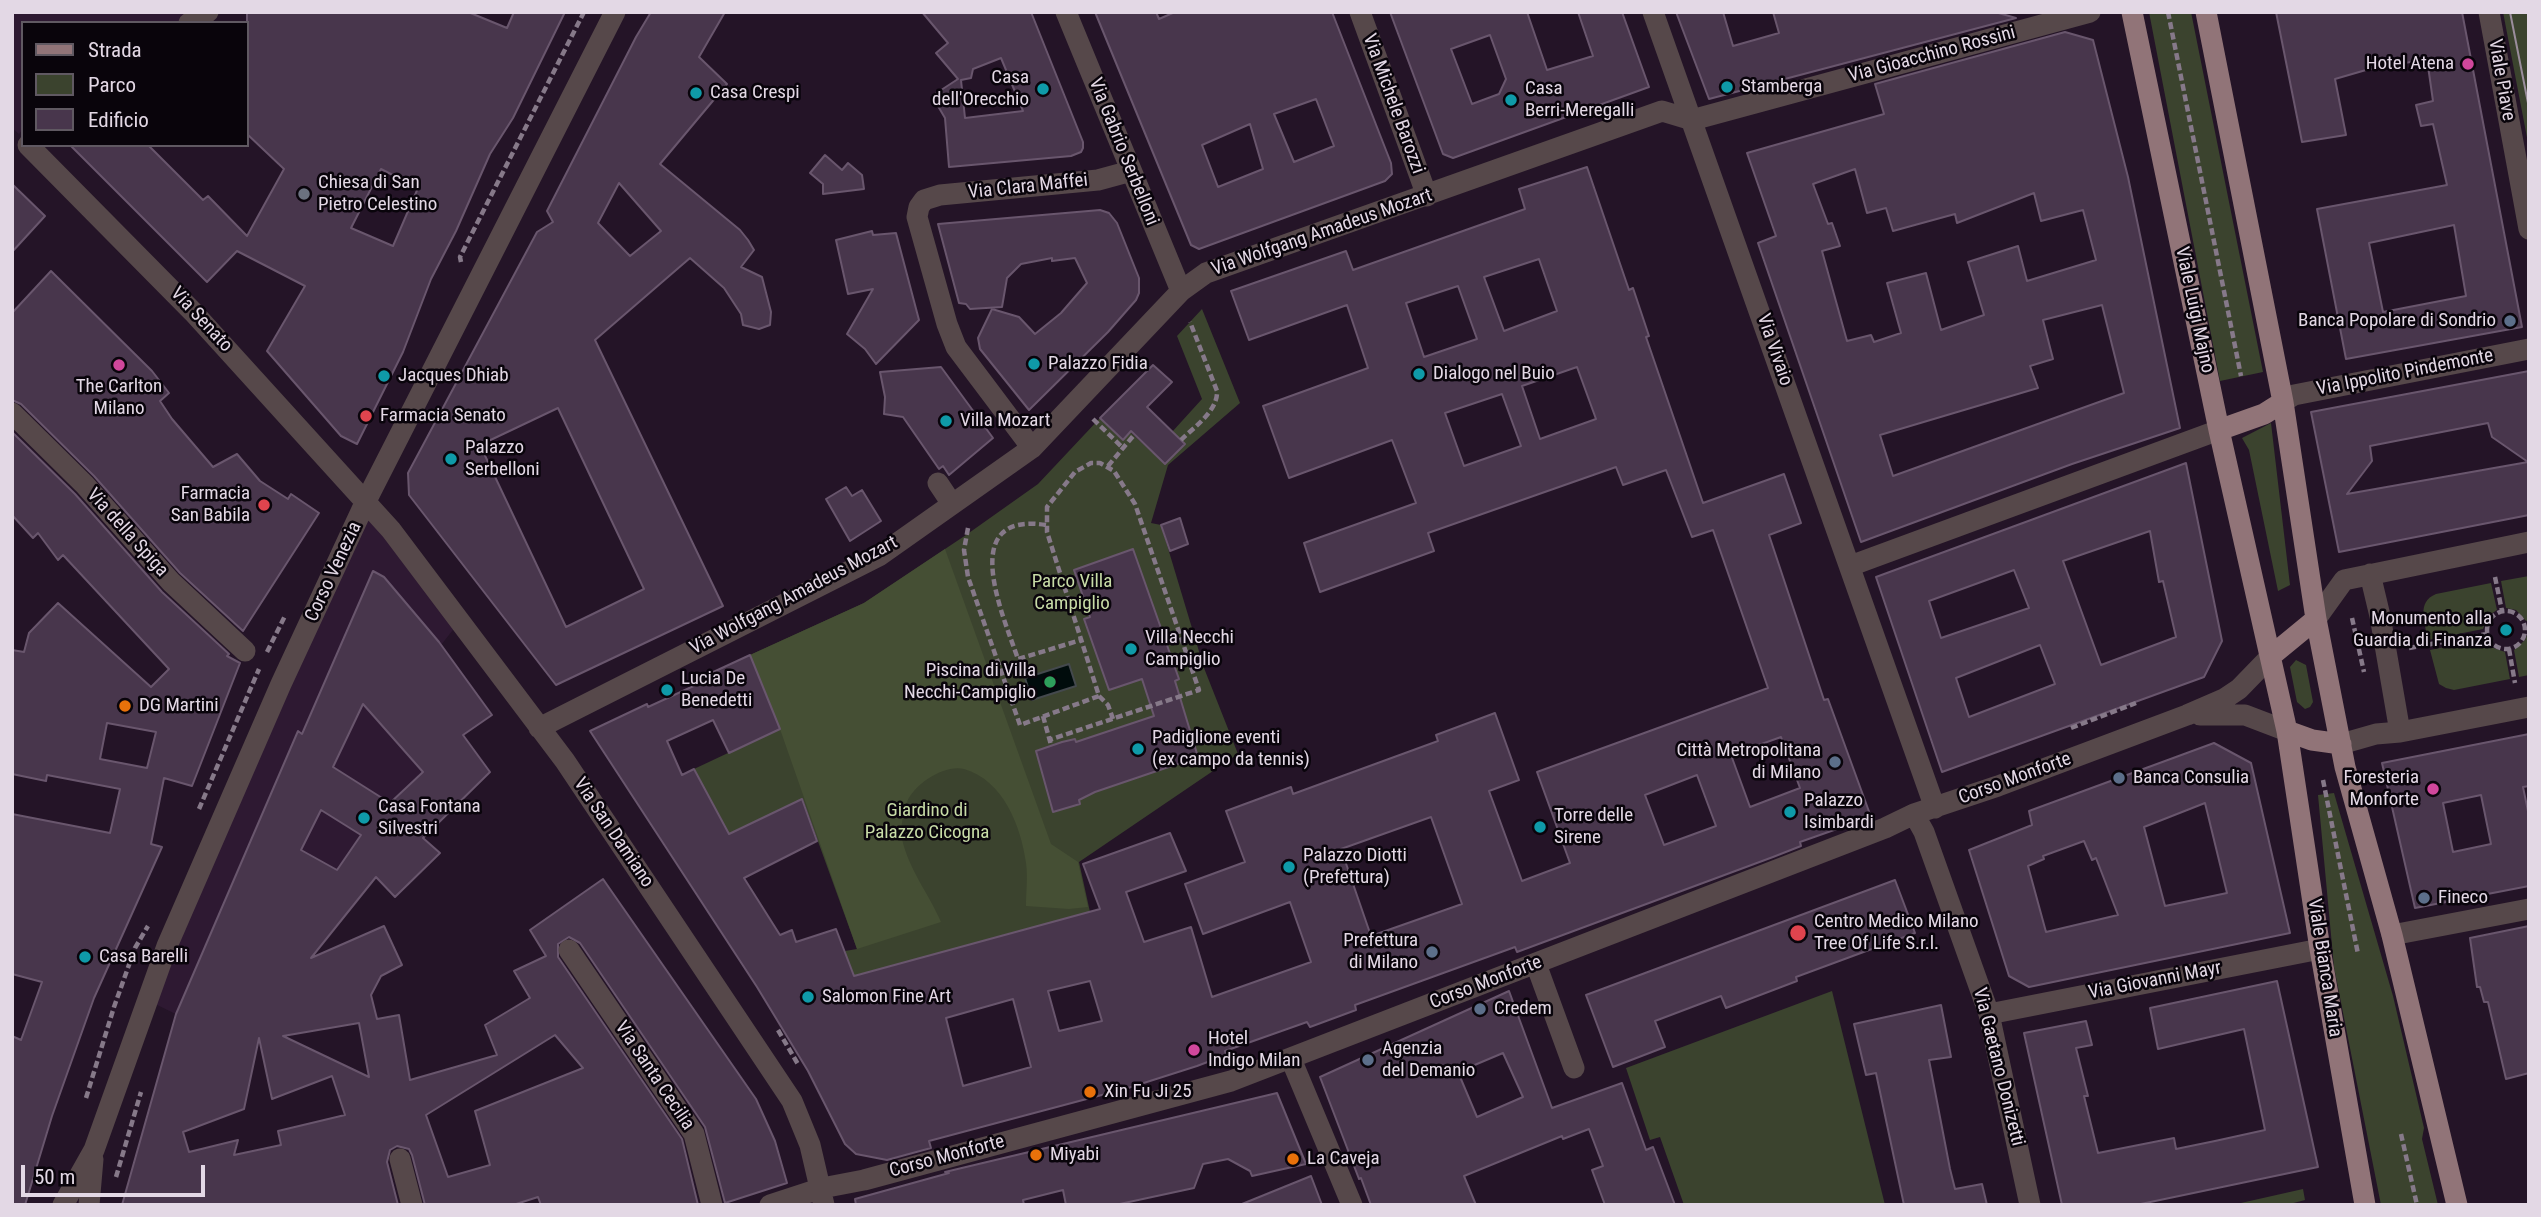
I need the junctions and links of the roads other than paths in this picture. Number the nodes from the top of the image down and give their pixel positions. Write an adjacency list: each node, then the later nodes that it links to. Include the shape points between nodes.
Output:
1 (208, 12): 10 (street)
2 (615, 12): 23 (street, Corso Venezia)
3 (1066, 12): 13 (street, Via Gabrio Serbelloni)
4 (1360, 12): 14 (street, Via Michele Barozzi)
5 (1653, 12): 11 (street, Via Vivaio)
6 (2090, 12): 11 (street, Via Gioacchino Rossini)
7 (2132, 12): 20 (main road, Viale Luigi Majno)
8 (2206, 12): 18 (main road)
9 (2489, 12): 15 (street, Viale Piave)
10 (192, 21)
11 (1692, 120): 14 (street, Via Wolfgang Amadeus Mozart, via 1662,111); 26 (street, Via Vivaio)
12 (28, 147): 23 (street, Via Senato, via 194,312)
13 (1131, 171): 16 (street, Via Gabrio Serbelloni); 21 (street, Via Clara Maffei, via 1098,180 924,200 918,217 956,347)
14 (1427, 196): 16 (street, Via Wolfgang Amadeus Mozart, via 1206,273)
15 (2529, 229)
16 (1181, 291): 21 (street, Via Wolfgang Amadeus Mozart)
17 (2529, 349): 18 (street, Via Ippolito Pindemonte, via 2294,396)
18 (2283, 402): 20 (main road, via 2264,414); 28 (main road)
19 (12, 413): 29 (street, Via della Spiga, via 85,485 171,582)
20 (2218, 430): 26 (street); 30 (main road, Viale Luigi Majno)
21 (1032, 448): 24 (street, Via Wolfgang Amadeus Mozart)
22 (938, 483): 24 (street)
23 (365, 503): 33 (street, Via San Damiano, via 391,530); 47 (street, Corso Venezia, via 167,946)
24 (952, 504): 33 (street, Via Wolfgang Amadeus Mozart, via 879,556)
25 (2529, 542): 27 (street)
26 (1850, 566): 37 (street, Via Vivaio)
27 (2370, 574): 28 (street, via 2344,580); 35 (street)
28 (2316, 619): 30 (main road); 36 (main road)
29 (245, 651)
30 (2271, 656): 32 (street, Corso Monforte, via 2239,689); 34 (main road, Viale Bianca Maria)
31 (2529, 707): 35 (street)
32 (2187, 715): 34 (street, Corso Monforte, via 2245,715); 37 (street, Corso Monforte)
33 (540, 728): 49 (street, Via San Damiano, via 792,1101)
34 (2287, 731): 36 (main road); 41 (main road, Viale Bianca Maria)
35 (2400, 732): 36 (street)
36 (2341, 744): 40 (main road)
37 (1936, 808): 38 (street, Corso Monforte)
38 (1914, 814): 43 (street, Corso Monforte); 44 (street, Via Gaetano Donizetti)
39 (2529, 909): 40 (street)
40 (2392, 934): 58 (main road)
41 (2320, 949): 44 (street, Via Giovanni Mayr); 50 (main road, Viale Bianca Maria)
42 (569, 950): 54 (street, Via Santa Cecilia, via 694,1133)
43 (1536, 964): 45 (street, Corso Monforte); 46 (street)
44 (1989, 1014): 57 (street, Via Gaetano Donizetti)
45 (1291, 1059): 49 (street, Corso Monforte, via 1231,1081 864,1180); 56 (street)
46 (1574, 1068)
47 (94, 1150): 51 (street, Corso Venezia); 52 (street, Corso Venezia)
48 (400, 1159): 53 (street)
49 (823, 1196): 55 (street, Corso Monforte)
50 (2363, 1204)
51 (63, 1205)
52 (89, 1205)
53 (412, 1205)
54 (712, 1205)
55 (770, 1205)
56 (1352, 1205)
57 (2030, 1205)
58 (2457, 1205)

